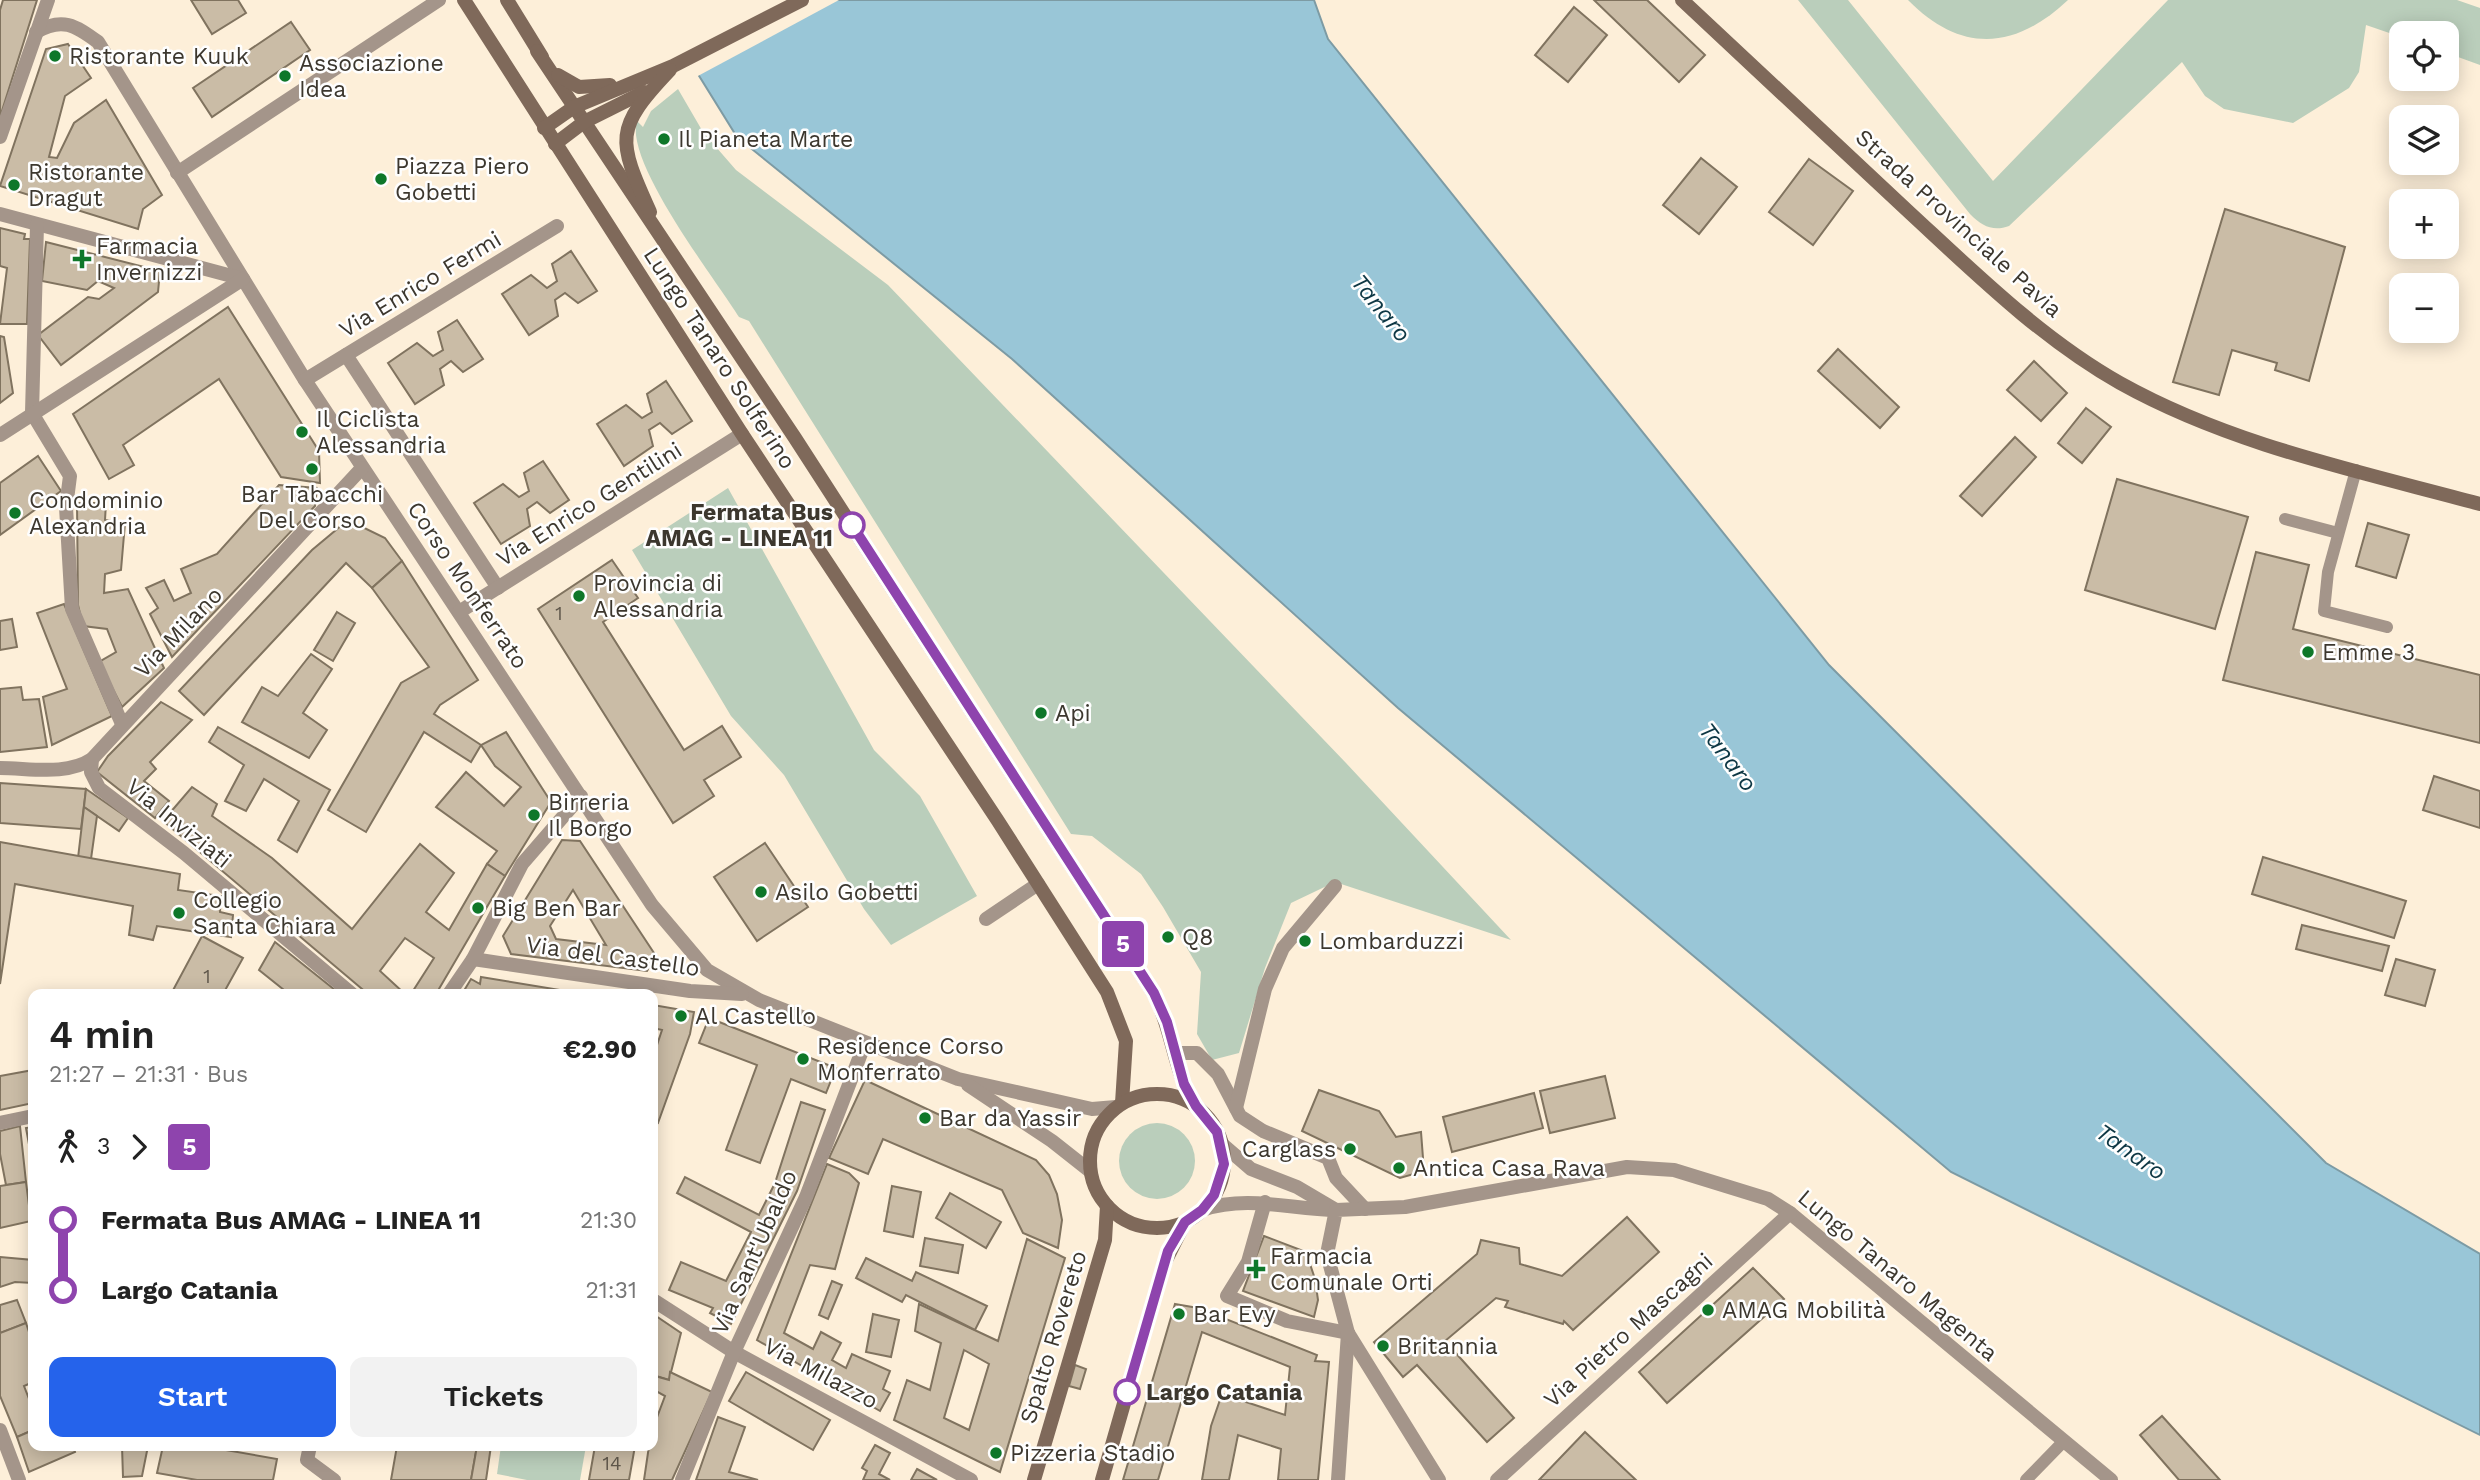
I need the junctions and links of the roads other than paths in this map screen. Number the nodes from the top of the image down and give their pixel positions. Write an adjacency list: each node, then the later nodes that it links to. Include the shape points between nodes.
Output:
1 (48, 0): 7 (street)
2 (439, 0): 17 (street)
3 (464, 0): 14 (main road, Lungo Tanaro Solferino)
4 (507, 0): 8 (main road)
5 (802, 0): 9 (main road)
6 (1682, 0): 29 (main road, Strada Provinciale Pavia, via 1986,283 2050,335 2119,382 2171,408 2272,448)
7 (36, 32): 15 (street); 17 (street, Corso Monferrato, via 51,23 77,26 98,42)
8 (537, 51): 10 (main road, via 575,86); 12 (main road, Lungo Tanaro Solferino)
9 (673, 66): 10 (main road); 11 (main road, Lungo Tanaro Solferino)
10 (632, 82): 12 (main road)
11 (652, 89): 13 (main road); 21 (main road, Lungo Tanaro Solferino, via 629,120 627,154 649,211)
12 (574, 107): 13 (main road, Lungo Tanaro Solferino); 14 (main road)
13 (584, 122): 16 (main road); 21 (main road, Lungo Tanaro Solferino)
14 (544, 128): 16 (main road, Lungo Tanaro Solferino)
15 (0, 137)
16 (555, 144): 26 (main road, Lungo Tanaro Solferino)
17 (177, 173): 22 (street, Corso Monferrato)
18 (0, 214): 19 (street)
19 (37, 225): 22 (street); 25 (street)
20 (557, 226): 23 (street, Via Enrico Fermi)
21 (676, 259): 48 (main road, Lungo Tanaro Solferino, via 1154,993)
22 (243, 279): 24 (street, Corso Monferrato); 25 (street)
23 (346, 355): 24 (street, Via Enrico Fermi); 33 (street, Corso Monferrato)
24 (305, 380): 28 (street, Corso Monferrato)
25 (32, 413): 27 (street); 36 (street, via 70,476 66,507 72,609)
26 (742, 434): 33 (street, Via Enrico Gentilini); 40 (main road, Lungo Tanaro Solferino)
27 (0, 435)
28 (362, 468): 34 (street, Corso Monferrato); 36 (street, Via Milano)
29 (2356, 470): 30 (main road, Strada Provinciale Pavia); 32 (lane)
30 (2480, 503)
31 (2285, 519): 32 (lane)
32 (2338, 533): 35 (lane, via 2324,611)
33 (498, 588): 34 (street, Via Enrico Gentilini)
34 (459, 612): 39 (street, Corso Monferrato)
35 (2387, 628)
36 (122, 724): 37 (street, Via Milano)
37 (92, 759): 38 (street, via 62,769); 44 (street, Via Inviziati, via 91,772 99,788)
38 (0, 768)
39 (581, 796): 43 (street, via 522,864); 46 (street, Corso Monferrato, via 672,931 707,970)
40 (1038, 884): 42 (street); 50 (main road, Lungo Tanaro Solferino, via 1107,992 1124,1029 1127,1054)
41 (1335, 886): 52 (street, via 1283,948 1265,989)
42 (986, 919)
43 (473, 959): 45 (street); 46 (street, Via del Castello, via 690,991)
44 (346, 989)
45 (452, 989)
46 (747, 994): 47 (street, Corso Monferrato)
47 (865, 1043): 49 (street, Corso Monferrato); 66 (street, Via Sant'Ubaldo, via 806,1197)
48 (1175, 1053): 51 (main road, Lungo Tanaro Solferino); 52 (street, via 1197,1054 1218,1074)
49 (958, 1079): 50 (street, Corso Monferrato, via 1092,1109); 56 (street, Corso Monferrato)
50 (1119, 1105): 51 (main road, via 1160,1094); 56 (main road, via 1096,1132)
51 (1196, 1106): 55 (main road)
52 (1236, 1108): 59 (street, via 1263,1131 1328,1158 1336,1178)
53 (28, 1117): 54 (street)
54 (0, 1123)
55 (1222, 1144): 60 (main road, via 1222,1177); 61 (street, via 1251,1169 1297,1187)
56 (1090, 1171): 58 (main road)
57 (1265, 1202): 60 (street, Lungo Tanaro Magenta, via 1232,1202); 61 (street, Lungo Tanaro Magenta); 65 (street, via 1248,1262 1227,1296 1287,1321)
58 (1107, 1206): 63 (main road, via 1128,1222 1147,1227); 74 (main road, Spalto Rovereto, via 1105,1240)
59 (1365, 1209): 61 (street, Lungo Tanaro Magenta); 62 (street, Lungo Tanaro Magenta, via 1405,1207 1627,1167 1674,1170 1768,1199)
60 (1202, 1210): 63 (main road)
61 (1336, 1210): 65 (street, via 1327,1254)
62 (1790, 1213): 68 (street, Lungo Tanaro Magenta); 78 (street, Via Pietro Mascagni)
63 (1185, 1222): 75 (main road, via 1164,1264)
64 (658, 1303): 66 (street, Via Milazzo)
65 (1348, 1333): 76 (street); 77 (street)
66 (734, 1352): 72 (street, Via Sant'Ubaldo); 73 (street, Via Milazzo)
67 (0, 1430): 70 (street)
68 (2064, 1441): 79 (lane); 80 (street, Lungo Tanaro Magenta)
69 (309, 1451): 71 (street, via 307,1460)
70 (19, 1480)
71 (334, 1480)
72 (682, 1480)
73 (971, 1480)
74 (1034, 1480)
75 (1102, 1480)
76 (1338, 1480)
77 (1439, 1480)
78 (1497, 1480)
79 (2026, 1480)
80 (2111, 1480)

